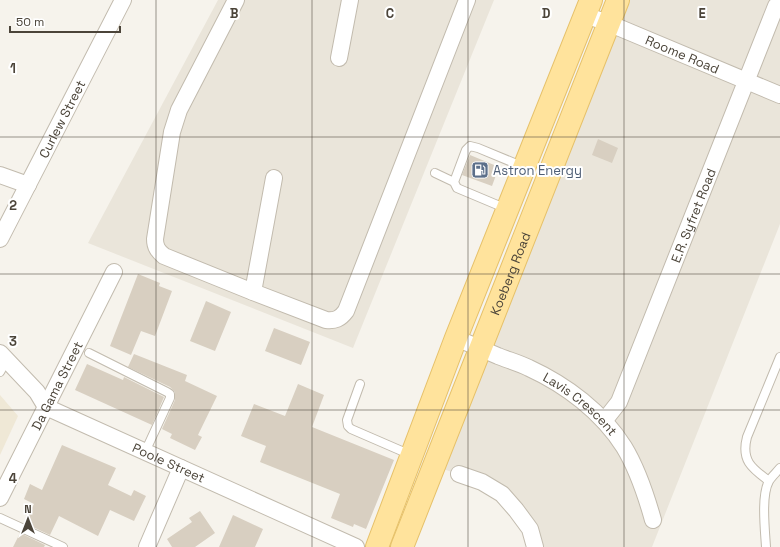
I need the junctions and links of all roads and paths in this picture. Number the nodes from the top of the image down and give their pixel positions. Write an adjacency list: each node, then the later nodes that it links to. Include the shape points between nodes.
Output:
1 (123, 0): 17 (street, Curlew Street)
2 (236, 0): 21 (street, via 179,110 172,132 155,246 164,256)
3 (350, 0): 9 (street)
4 (467, 0): 21 (street, via 346,311 341,317 326,320)
5 (618, 0): 8 (main road, Koeberg Road)
6 (776, 6): 10 (street, E.R. Syfret Road)
7 (588, 7): 8 (street, Roome Road); 12 (main road, Koeberg Road)
8 (608, 23): 10 (street, Roome Road); 23 (main road, Koeberg Road)
9 (339, 58)
10 (746, 81): 11 (street, Roome Road); 29 (street, E.R. Syfret Road, via 619,402)
11 (780, 94)
12 (524, 167): 16 (lane, via 470,146 466,150); 18 (main road, Koeberg Road)
13 (435, 173): 16 (lane)
14 (0, 174): 17 (street)
15 (274, 178): 21 (street)
16 (454, 182): 18 (lane, via 457,188)
17 (28, 186): 19 (street, Curlew Street)
18 (507, 209): 22 (main road, Koeberg Road)
19 (0, 239)
20 (114, 272): 28 (street, Da Gama Street)
21 (253, 292)
22 (456, 338): 23 (street, Lavis Crescent); 31 (main road, Koeberg Road)
23 (481, 348): 29 (street, Lavis Crescent, via 529,367 550,379 569,391); 43 (main road, Koeberg Road)
24 (89, 353): 30 (lane, via 170,394)
25 (780, 357): 35 (lane, via 745,447 747,461 755,471)
26 (2, 362): 28 (street, via 37,392)
27 (360, 384): 31 (lane, via 347,420 348,426)
28 (46, 408): 30 (street, Poole Street); 36 (street, Da Gama Street)
29 (604, 421): 38 (street, Lavis Crescent, via 624,446 640,478)
30 (145, 452): 32 (street, Poole Street)
31 (412, 455): 42 (main road, Koeberg Road)
32 (181, 468): 40 (street); 41 (street, Poole Street)
33 (780, 468): 35 (lane)
34 (459, 474): 44 (street, via 482,482 502,494 530,529)
35 (769, 481): 45 (lane, via 764,503)
36 (0, 498)
37 (0, 518): 39 (lane)
38 (652, 520)
39 (63, 547)
40 (147, 547)
41 (356, 547)
42 (376, 547)
43 (402, 547)
44 (535, 547)
45 (766, 547)

